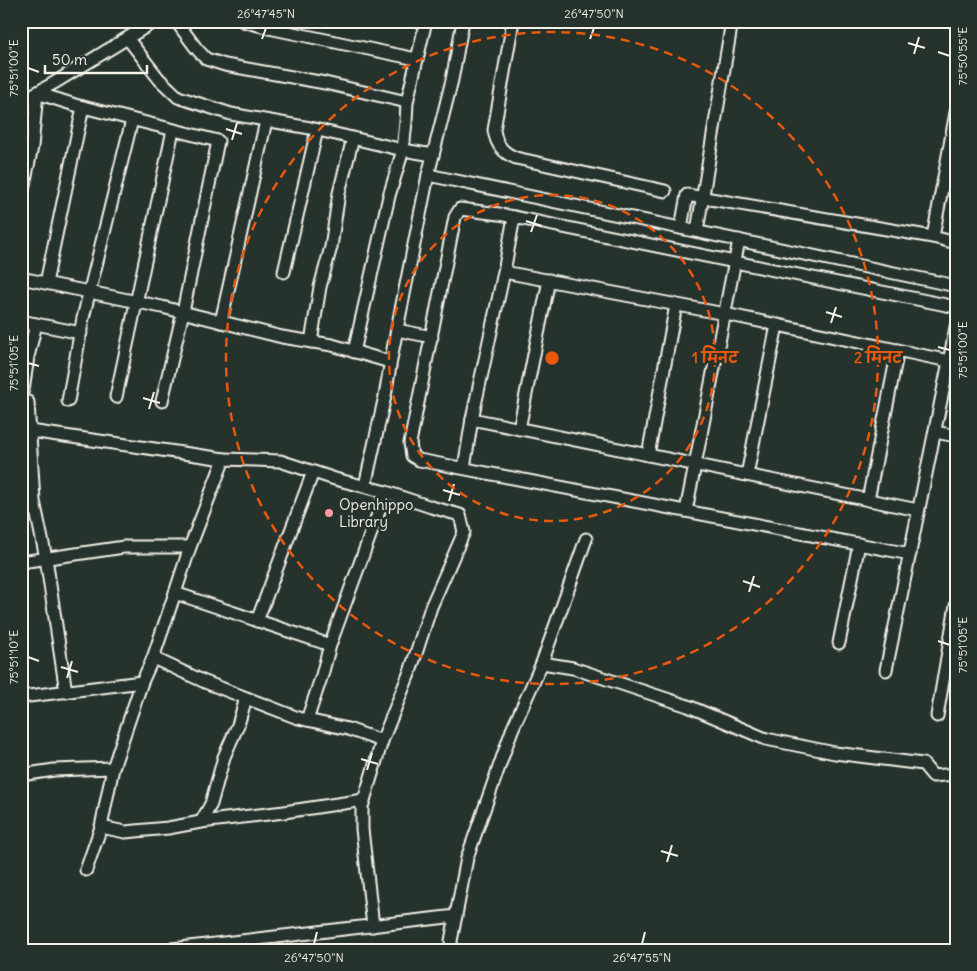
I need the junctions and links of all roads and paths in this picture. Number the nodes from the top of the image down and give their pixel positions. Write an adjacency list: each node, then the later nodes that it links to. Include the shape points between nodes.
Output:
1 (154, 21): 9 (street)
2 (176, 21): 13 (street, via 206,58 224,65)
3 (243, 21): 8 (street)
4 (426, 21): 10 (street)
5 (463, 21): 22 (street)
6 (513, 21): 24 (street, via 494,130 500,148 516,158)
7 (732, 21): 25 (street)
8 (269, 25): 10 (street)
9 (128, 38): 11 (street); 17 (street, via 178,97)
10 (416, 59): 13 (street)
11 (37, 93): 12 (street); 14 (street); 26 (street, via 32,147)
12 (21, 101)
13 (406, 102): 21 (street)
14 (83, 107): 16 (street); 38 (street)
15 (956, 112): 30 (street)
16 (132, 120): 18 (street); 40 (street)
17 (266, 121): 19 (street); 47 (street)
18 (173, 130): 41 (street); 44 (street, via 218,141)
19 (317, 130): 20 (street); 34 (street)
20 (353, 138): 21 (street); 54 (street, via 339,193)
21 (403, 150): 22 (street); 56 (street, via 389,196)
22 (433, 155): 23 (street)
23 (428, 175): 28 (street); 51 (street)
24 (665, 191)
25 (702, 198): 28 (street, via 687,195); 29 (street); 30 (street)
26 (21, 199)
27 (514, 217): 33 (street); 35 (street); 53 (street, via 460,209 455,217)
28 (682, 228): 29 (street)
29 (697, 231): 31 (street)
30 (933, 237): 32 (street)
31 (739, 240): 33 (street); 39 (street)
32 (956, 243)
33 (735, 260): 43 (street); 45 (street)
34 (284, 272)
35 (504, 272): 37 (street); 64 (street)
36 (21, 278): 38 (street)
37 (550, 280): 42 (street); 65 (street)
38 (46, 284): 40 (street)
39 (956, 286)
40 (90, 292): 41 (street); 52 (street)
41 (137, 302): 44 (street); 60 (street)
42 (676, 305): 45 (street); 69 (street)
43 (956, 306)
44 (183, 312): 47 (street); 62 (street)
45 (724, 314): 49 (street); 71 (street)
46 (21, 321): 48 (street)
47 (221, 322): 54 (street)
48 (36, 324): 52 (street); 59 (street)
49 (777, 325): 55 (street); 74 (street)
50 (956, 327): 57 (street)
51 (397, 330): 53 (street); 58 (street)
52 (81, 333): 61 (street)
53 (432, 337): 72 (street, via 410,443 412,456)
54 (311, 342): 56 (street)
55 (898, 350): 57 (street); 77 (street)
56 (354, 352): 58 (street)
57 (949, 361): 67 (street)
58 (390, 362): 75 (street)
59 (23, 390)
60 (116, 397)
61 (68, 401)
62 (162, 401)
63 (28, 402): 66 (street)
64 (472, 419): 65 (street); 72 (street)
65 (519, 429): 69 (street)
66 (26, 431): 70 (street); 84 (street, via 34,501)
67 (934, 432): 68 (street); 78 (street)
68 (956, 436)
69 (648, 455): 71 (street)
70 (224, 460): 73 (street, via 280,461); 82 (street)
71 (694, 464): 74 (street); 79 (street)
72 (464, 468): 79 (street)
73 (313, 472): 75 (street); 88 (street)
74 (747, 475): 77 (street)
75 (365, 486): 76 (street)
76 (386, 492): 90 (street); 100 (street, via 460,514 464,532 431,608)
77 (868, 500): 78 (street)
78 (918, 510): 83 (street)
79 (686, 511): 81 (street)
80 (586, 539): 92 (street)
81 (859, 544): 83 (street); 89 (street)
82 (190, 546): 84 (street, via 124,547); 86 (street)
83 (910, 554): 93 (street)
84 (46, 558): 85 (street); 95 (street)
85 (21, 562)
86 (176, 593): 88 (street); 91 (street)
87 (956, 605): 98 (street)
88 (257, 621): 90 (street)
89 (839, 644)
90 (330, 645): 99 (street)
91 (153, 658): 94 (street); 97 (street)
92 (542, 663): 102 (street, via 573,668 688,706 766,739 835,753 923,764 933,776); 108 (street, via 512,730 468,858)
93 (886, 670)
94 (142, 682): 95 (street); 101 (street)
95 (66, 692): 96 (street)
96 (21, 697)
97 (246, 698): 99 (street); 105 (street)
98 (937, 716)
99 (306, 720): 100 (street, via 348,729)
100 (382, 741): 104 (street)
101 (113, 768): 103 (street, via 54,770); 106 (street)
102 (956, 774)
103 (21, 776)
104 (364, 800): 105 (street); 109 (street, via 362,829)
105 (201, 822): 106 (street, via 125,832)
106 (101, 827): 107 (street)
107 (86, 870)
108 (456, 916): 109 (street); 112 (street)
109 (373, 926): 110 (street)
110 (204, 948): 111 (street)
111 (164, 950)
112 (452, 950)

